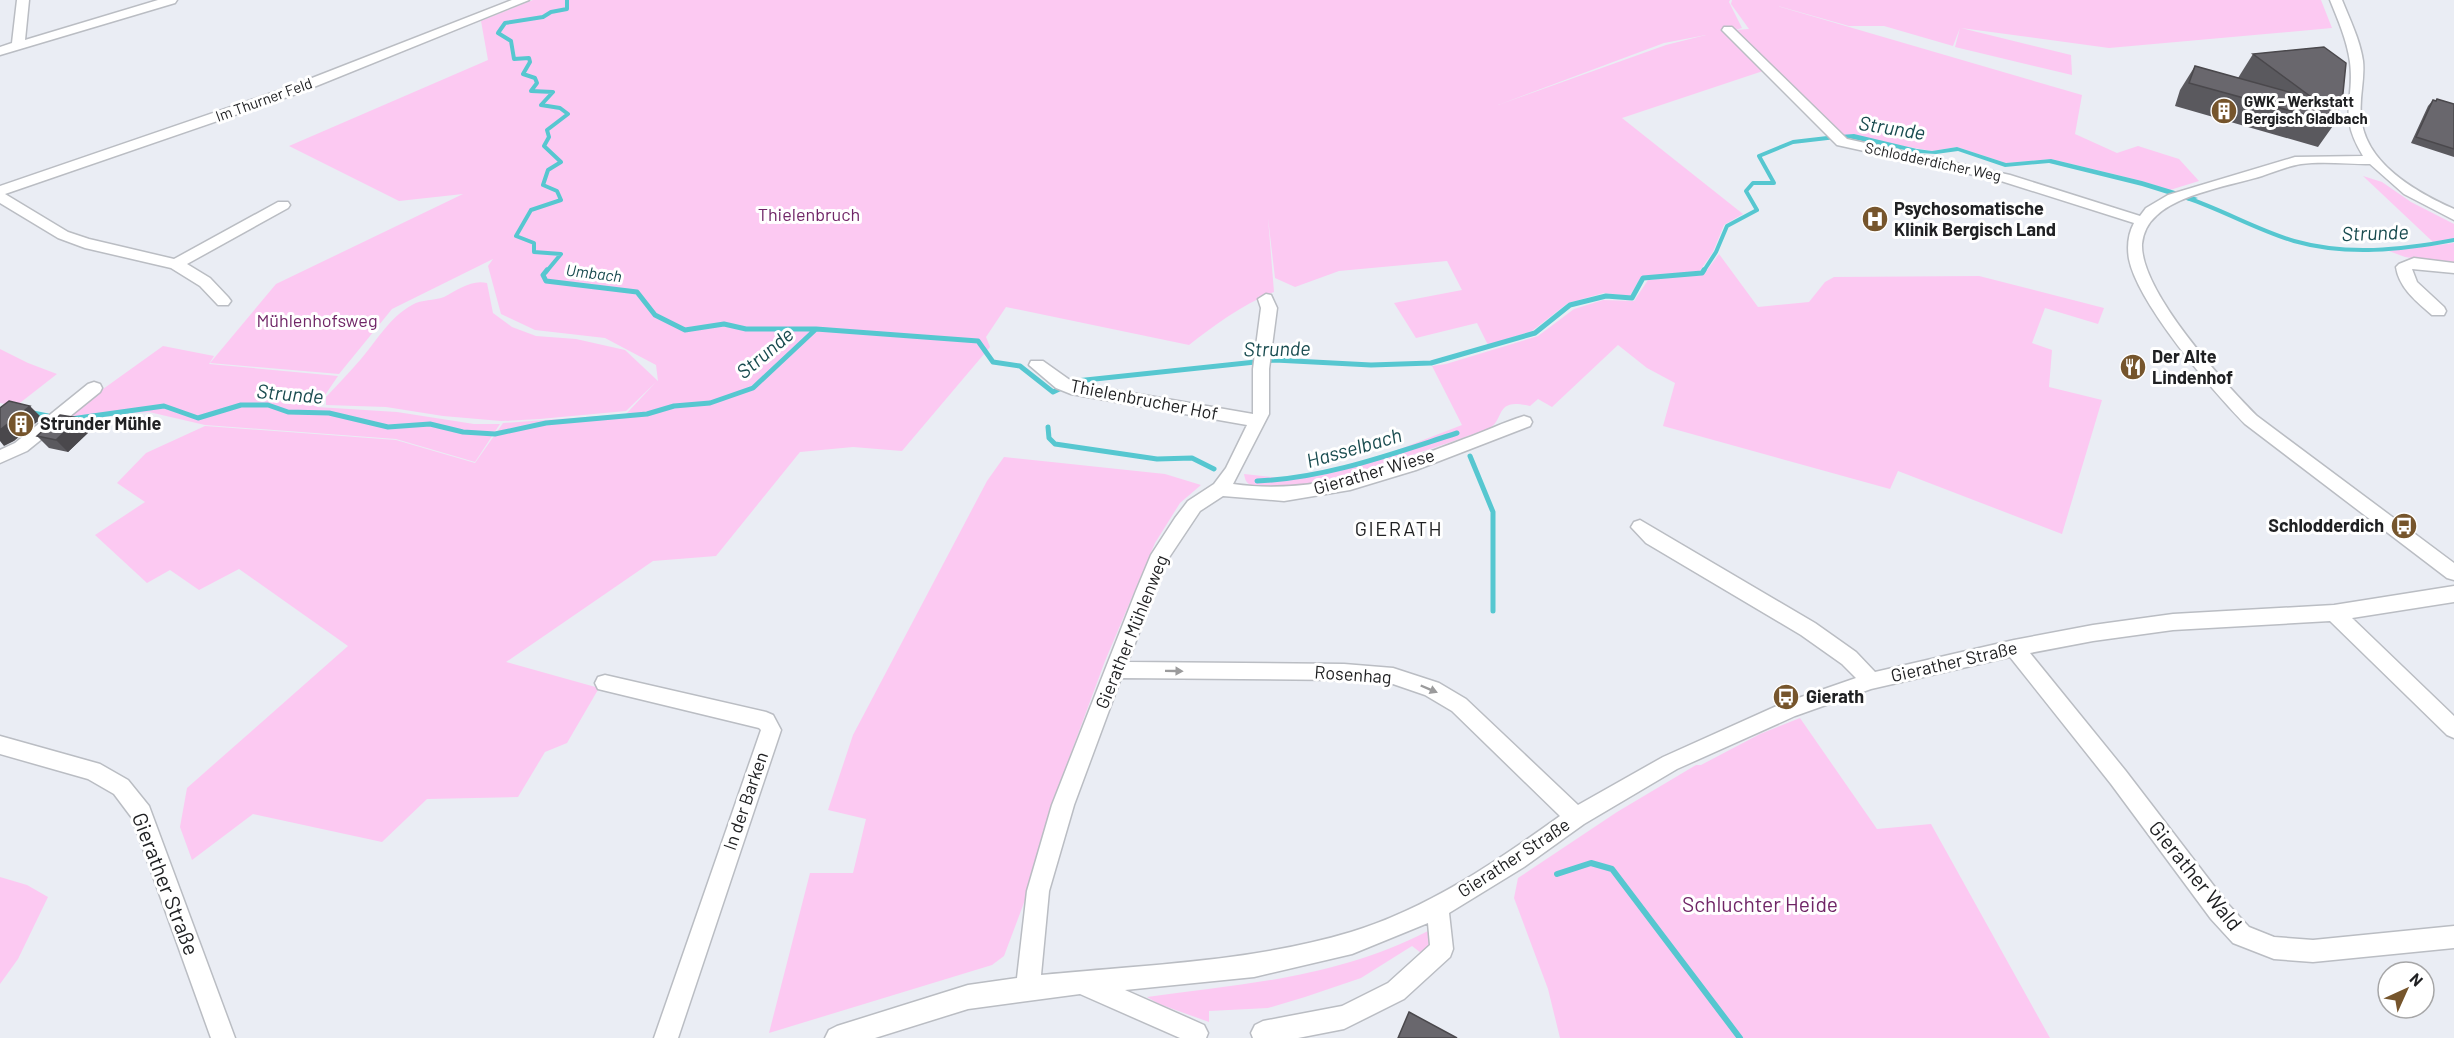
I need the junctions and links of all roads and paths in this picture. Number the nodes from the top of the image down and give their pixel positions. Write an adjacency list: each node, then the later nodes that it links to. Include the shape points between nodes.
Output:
1 (23, 0): 6 (street)
2 (171, 0): 6 (street)
3 (523, 0): 9 (street, Im Thurner Feld, via 294,90)
4 (2336, 0): 8 (street, via 2349,30 2357,68 2355,126)
5 (1728, 30): 13 (street, Schlodderdicher Weg, via 1847,144 2005,178)
6 (18, 45): 7 (street)
7 (0, 51)
8 (2374, 160): 12 (street, via 2410,191); 13 (street, via 2300,160 2179,196 2159,204)
9 (0, 191)
10 (0, 197): 14 (street, via 63,235)
11 (283, 205): 14 (street)
12 (2454, 215)
13 (2142, 221): 26 (street, via 2135,244 2144,282 2201,366 2230,400)
14 (176, 264): 17 (street, via 205,282)
15 (2454, 268): 18 (street, via 2414,263 2404,267 2414,289)
16 (1266, 299): 21 (street, Gierather Mühlenweg, via 1269,308)
17 (223, 301)
18 (2438, 311)
19 (1037, 365): 21 (street, Thielenbrucher Hof, via 1067,386)
20 (94, 388): 23 (street, via 21,447)
21 (1258, 421): 24 (street, Gierather Mühlenweg)
22 (1524, 422): 24 (street, Gierather Wiese, via 1479,441 1352,482 1294,494 1256,495)
23 (0, 457)
24 (1220, 489): 30 (street, Gierather Mühlenweg, via 1194,506 1158,560)
25 (1640, 526): 31 (street, via 1652,538 1808,629 1849,658)
26 (2454, 573)
27 (2454, 594): 28 (street, Gierather Straße)
28 (2334, 614): 29 (street, Gierather Straße, via 2173,622); 33 (street)
29 (2014, 648): 31 (street, Gierather Straße); 37 (street, Gierather Wald, via 2241,935 2274,948 2313,951)
30 (1115, 670): 35 (street, Rosenhag, one-way to 35, via 1353,672 1393,676 1432,689 1459,705); 39 (street, Gierather Mühlenweg, via 1063,805 1038,891)
31 (1871, 681): 35 (street, Gierather Straße, via 1788,710 1670,763)
32 (605, 683): 43 (street, In der Barken, via 765,721 771,730)
33 (2454, 729)
34 (0, 745): 42 (street, Gierather Straße, via 93,771 121,787 141,813)
35 (1576, 817): 36 (street, Gierather Straße, via 1516,860)
36 (1437, 908): 38 (street, Gierather Straße, via 1352,943 1254,966); 41 (street, via 1442,949 1396,991 1344,1017)
37 (2454, 937)
38 (1079, 983): 39 (street, Gierather Straße); 40 (street, Gierather Straße)
39 (1028, 988): 44 (street, Gierather Straße, via 968,997)
40 (1196, 1033)
41 (1263, 1034)
42 (223, 1038)
43 (666, 1038)
44 (837, 1038)

